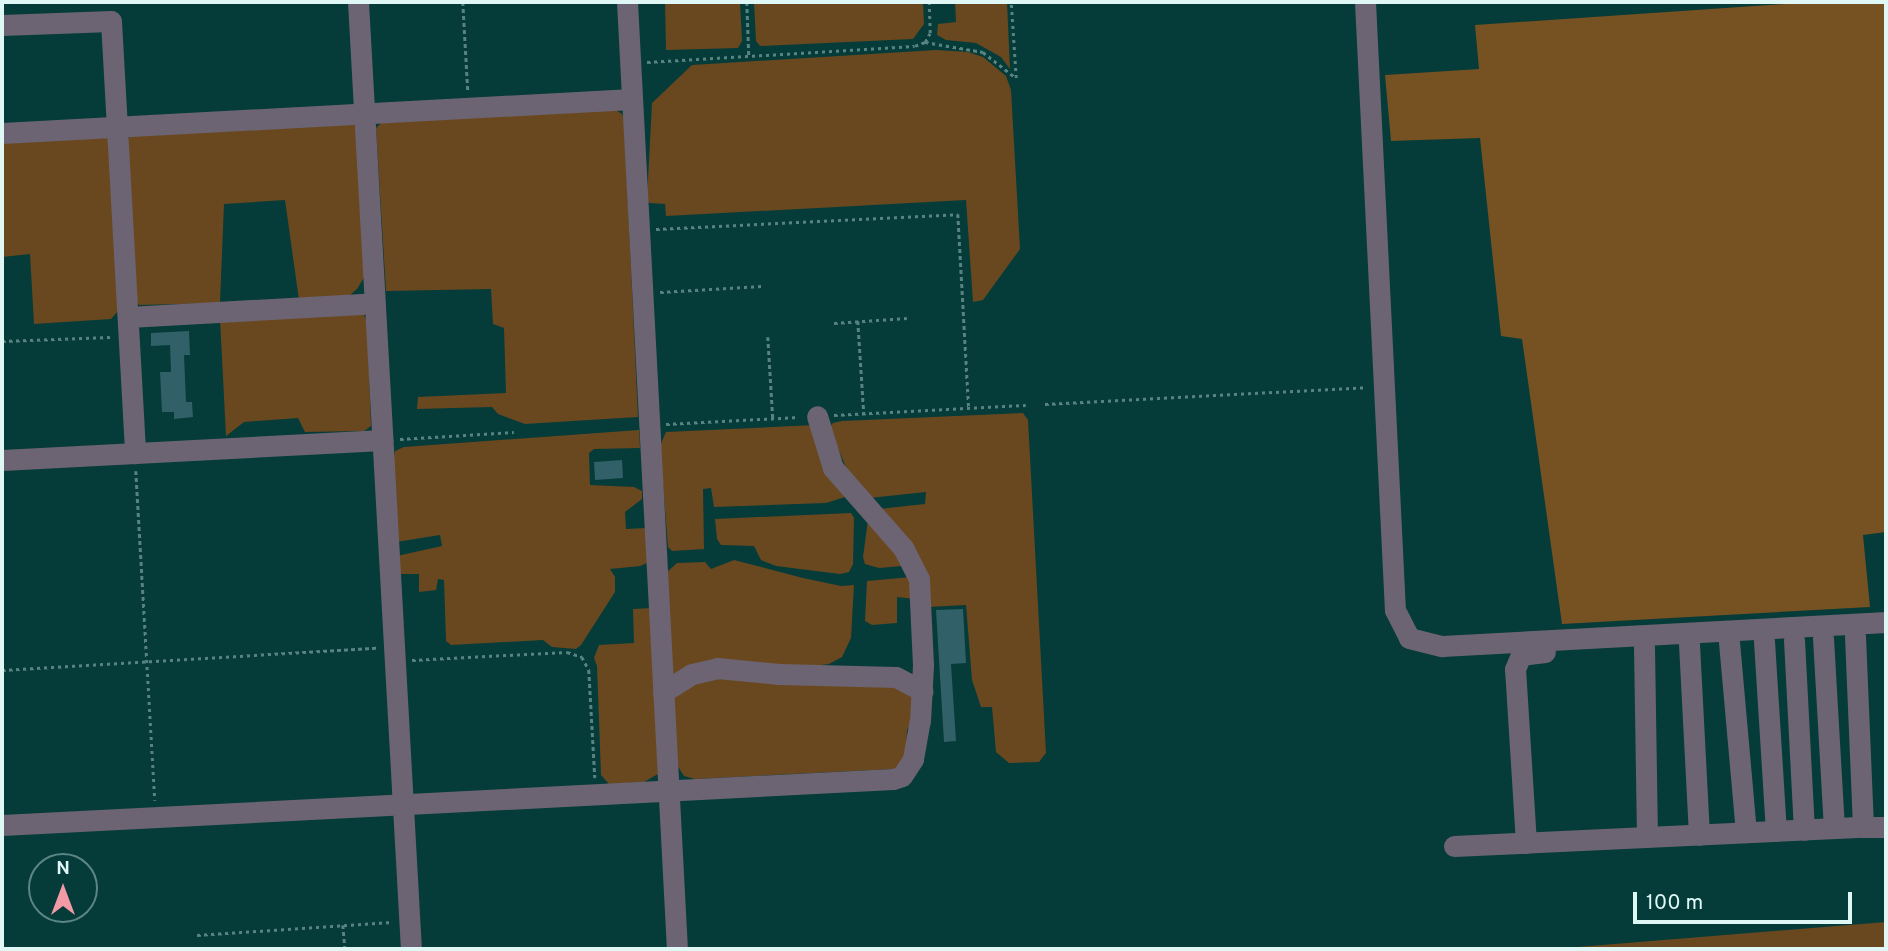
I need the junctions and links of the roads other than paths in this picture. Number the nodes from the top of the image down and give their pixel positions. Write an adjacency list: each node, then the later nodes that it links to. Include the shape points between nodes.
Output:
1 (358, 2): 6 (lane)
2 (627, 2): 5 (lane)
3 (1365, 2): 15 (lane, via 1395,610 1409,638 1443,646)
4 (2, 25): 7 (lane, via 111,21)
5 (632, 99): 6 (lane); 25 (lane)
6 (365, 115): 7 (lane); 9 (lane)
7 (117, 128): 8 (lane); 10 (lane)
8 (2, 133)
9 (375, 303): 10 (lane); 12 (lane)
10 (128, 326): 13 (lane)
11 (817, 416): 24 (lane, via 833,468 904,549 919,579)
12 (382, 440): 13 (lane); 27 (lane)
13 (135, 453): 14 (lane)
14 (2, 460)
15 (1886, 622)
16 (1855, 636): 17 (lane); 18 (lane); 29 (lane)
17 (1886, 636)
18 (1823, 638): 19 (lane); 31 (lane)
19 (1794, 640): 20 (lane); 32 (lane)
20 (1764, 641): 21 (lane); 33 (lane)
21 (1729, 642): 22 (lane); 34 (lane)
22 (1689, 644): 23 (lane); 35 (lane)
23 (1644, 646): 36 (lane); 37 (lane, via 1530,653 1516,659)
24 (922, 691): 25 (lane, via 896,677 717,668 692,674); 26 (lane, via 917,743 902,776)
25 (663, 692): 26 (lane)
26 (668, 789): 27 (lane); 40 (lane)
27 (403, 803): 28 (lane); 39 (lane)
28 (2, 825)
29 (1863, 827): 30 (lane); 31 (lane)
30 (1886, 827)
31 (1834, 828): 32 (lane)
32 (1804, 830): 33 (lane)
33 (1776, 831): 34 (lane)
34 (1746, 832): 35 (lane)
35 (1699, 835): 36 (lane)
36 (1647, 837): 37 (lane)
37 (1526, 843): 38 (lane)
38 (1454, 846)
39 (411, 949)
40 (677, 949)

